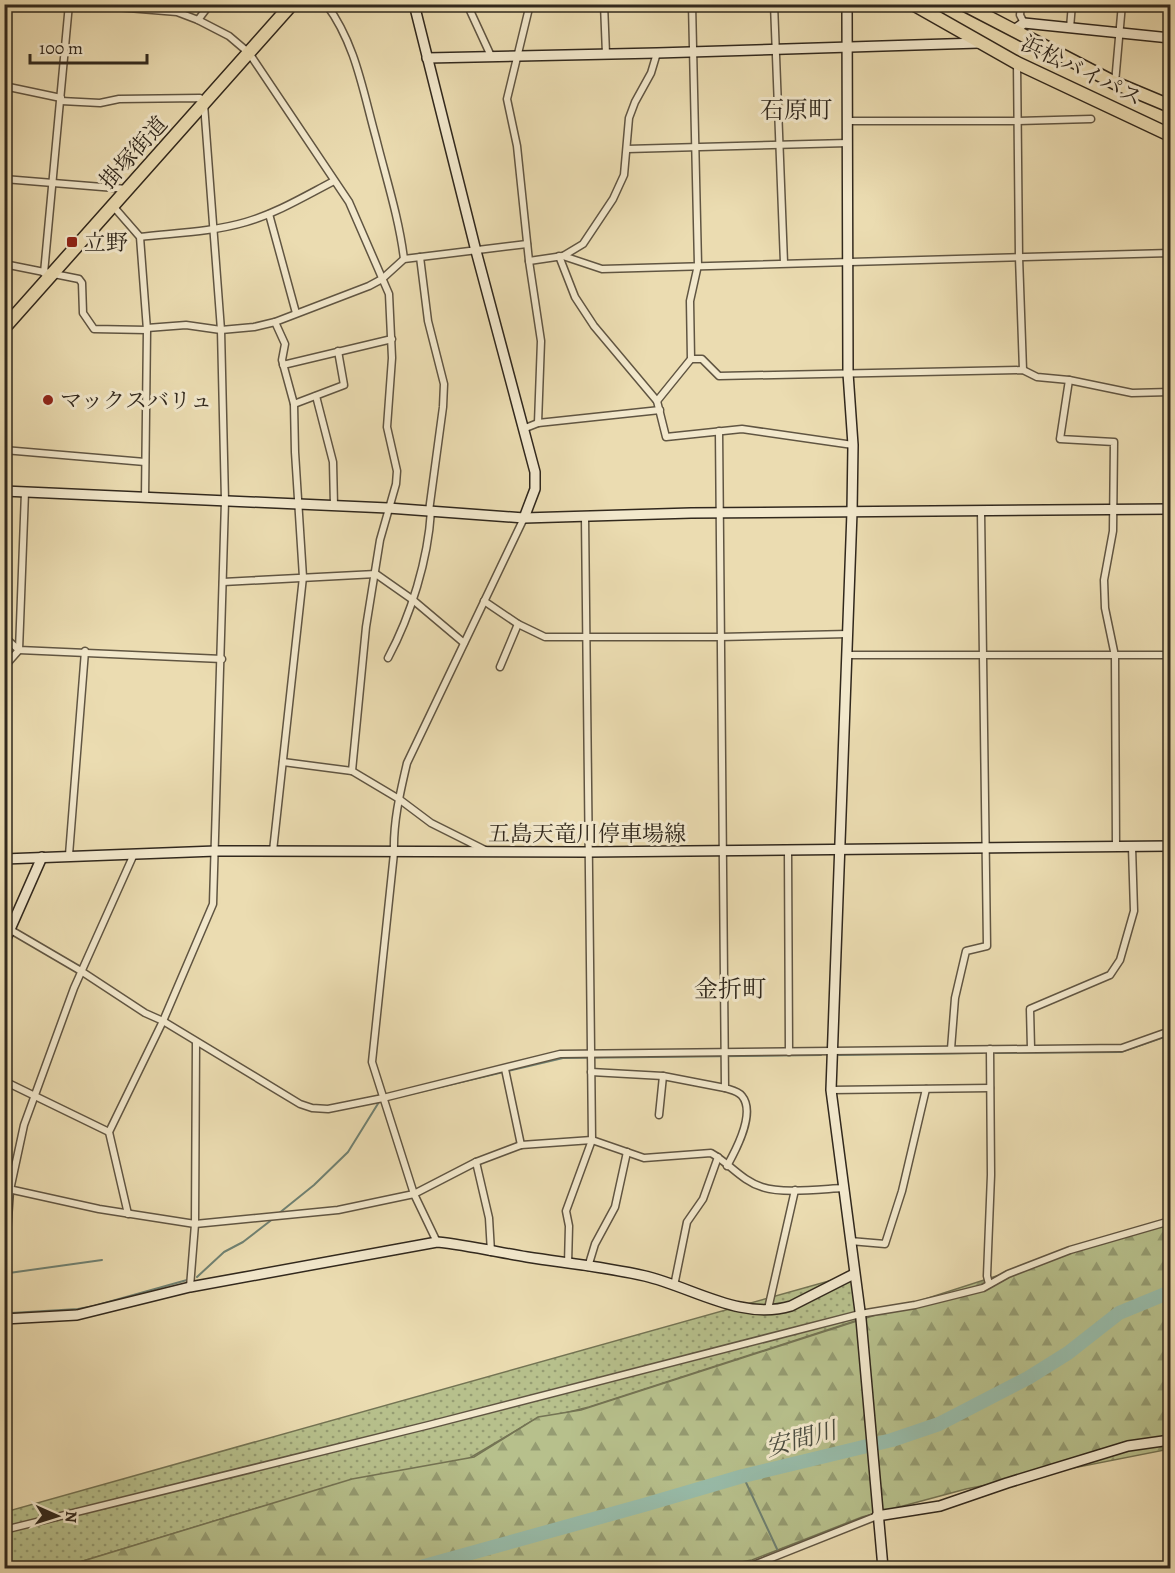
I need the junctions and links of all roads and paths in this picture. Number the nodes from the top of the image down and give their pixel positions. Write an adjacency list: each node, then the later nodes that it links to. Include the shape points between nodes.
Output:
1 (69, 4): 38 (street)
2 (78, 4): 19 (street, via 177,12)
3 (210, 4): 19 (street)
4 (292, 4): 29 (highway, 掛塚街道)
5 (326, 4): 63 (street, via 343,29 354,57 400,229)
6 (414, 4): 34 (street)
7 (467, 4): 33 (street)
8 (530, 4): 32 (street)
9 (604, 4): 31 (street)
10 (692, 4): 28 (street)
11 (774, 4): 27 (street)
12 (847, 4): 26 (street)
13 (913, 4): 25 (highway, 浜松バイパス)
14 (1021, 4): 20 (street)
15 (1072, 4): 21 (street)
16 (1122, 4): 23 (street)
17 (969, 6): 22 (highway, 浜松バイパス)
18 (1170, 16): 24 (street)
19 (198, 20): 29 (street, via 229,36)
20 (1024, 23): 21 (street); 22 (street)
21 (1070, 28): 23 (street)
22 (1014, 31): 36 (highway, 浜松バイパス)
23 (1119, 33): 24 (street); 36 (street)
24 (1169, 38)
25 (979, 43): 26 (street); 35 (highway, 浜松バイパス)
26 (847, 47): 27 (street); 42 (street)
27 (776, 49): 28 (street); 46 (street)
28 (693, 52): 30 (street); 47 (street)
29 (249, 53): 39 (highway, 掛塚街道); 50 (street)
30 (657, 53): 31 (street); 48 (street, via 651,74 634,102)
31 (606, 54): 32 (street)
32 (519, 55): 33 (street); 57 (street, via 507,99 517,146)
33 (491, 56): 34 (street)
34 (428, 58): 58 (street)
35 (1017, 63): 43 (street); 44 (highway, 浜松バイパス)
36 (1115, 83): 40 (highway, 浜松バイパス)
37 (4, 86): 38 (street)
38 (61, 100): 39 (street, via 200,98); 51 (street)
39 (204, 104): 52 (highway, 掛塚街道); 55 (street)
40 (1170, 106)
41 (1091, 119): 43 (street)
42 (848, 121): 43 (street); 45 (street)
43 (1018, 122): 62 (street)
44 (1170, 135)
45 (848, 142): 46 (street); 65 (street)
46 (778, 144): 47 (street); 66 (street)
47 (694, 146): 48 (street); 68 (street)
48 (627, 149): 60 (street, via 624,175 613,199 583,244)
49 (4, 179): 51 (street)
50 (334, 181): 54 (street); 70 (street, via 348,202)
51 (53, 183): 52 (street); 69 (street)
52 (128, 189): 53 (highway, 掛塚街道)
53 (113, 206): 56 (street); 69 (highway, 掛塚街道)
54 (269, 214): 55 (street); 71 (street)
55 (214, 229): 56 (street); 75 (street)
56 (140, 237): 74 (street)
57 (527, 244): 58 (street); 64 (street)
58 (476, 251): 61 (street); 89 (street)
59 (1170, 253): 62 (street)
60 (561, 256): 64 (street); 68 (street, via 602,268); 85 (street, via 575,297 594,326)
61 (420, 257): 63 (street); 103 (street, via 428,321 444,384)
62 (1019, 257): 65 (street); 80 (street)
63 (404, 259): 70 (street)
64 (529, 261): 88 (street, via 541,341)
65 (847, 261): 66 (street); 81 (street)
66 (784, 263): 68 (street)
67 (4, 264): 69 (street)
68 (698, 265): 78 (street, via 690,302)
69 (48, 273): 73 (highway, 掛塚街道); 74 (street, via 79,279 83,313 94,329)
70 (382, 279): 71 (street); 76 (street, via 389,294)
71 (296, 313): 72 (street)
72 (275, 322): 75 (street); 79 (street, via 285,344)
73 (4, 328)
74 (147, 329): 75 (street, via 186,326); 93 (street)
75 (221, 330): 97 (street)
76 (392, 339): 77 (street); 100 (street, via 387,428 397,471)
77 (338, 351): 79 (street); 84 (street, via 344,385)
78 (691, 359): 81 (street, via 702,359 719,376); 85 (street)
79 (284, 365): 86 (street)
80 (1023, 370): 81 (street); 82 (street, via 1037,377)
81 (848, 374): 91 (street)
82 (1069, 380): 83 (street, via 1131,393); 102 (street, via 1060,438 1114,442)
83 (1170, 392)
84 (316, 396): 86 (street); 99 (street, via 333,462)
85 (657, 401): 87 (street)
86 (294, 405): 98 (street)
87 (660, 410): 88 (street); 90 (street, via 666,437)
88 (538, 423): 89 (street)
89 (523, 429): 108 (street, via 536,472 535,489)
90 (719, 431): 91 (street, via 742,429); 106 (street)
91 (853, 445): 104 (street)
92 (4, 450): 93 (street)
93 (145, 462): 96 (street)
94 (4, 491): 95 (street)
95 (25, 492): 96 (street); 120 (street)
96 (145, 498): 97 (street)
97 (225, 501): 98 (street); 111 (street)
98 (298, 504): 99 (street); 110 (street)
99 (334, 506): 100 (street)
100 (388, 508): 103 (street); 109 (street)
101 (1170, 509): 102 (street)
102 (1113, 510): 105 (street); 125 (street, via 1104,580 1105,608)
103 (430, 511): 108 (street); 112 (street, via 430,527)
104 (852, 512): 105 (street); 106 (street); 115 (street)
105 (981, 512): 123 (street)
106 (719, 513): 107 (street); 117 (street)
107 (585, 517): 108 (street); 118 (street)
108 (524, 518): 113 (street)
109 (376, 574): 110 (street); 112 (street); 131 (street, via 366,627)
110 (303, 577): 111 (street); 130 (street)
111 (223, 582): 127 (street)
112 (413, 600): 119 (street); 126 (street)
113 (484, 601): 114 (street); 119 (street)
114 (518, 624): 118 (street, via 545,636); 129 (street)
115 (848, 634): 117 (street); 122 (street)
116 (4, 637): 120 (street)
117 (720, 637): 118 (street); 140 (street)
118 (586, 638): 142 (street)
119 (464, 643): 132 (street, via 407,763)
120 (19, 650): 121 (street); 128 (street)
121 (85, 651): 127 (street); 146 (street)
122 (847, 655): 123 (street); 137 (street)
123 (983, 655): 125 (street); 136 (street)
124 (1170, 655): 125 (street)
125 (1115, 656): 134 (street)
126 (388, 658)
127 (222, 659): 138 (street)
128 (4, 667)
129 (500, 667)
130 (283, 762): 131 (street); 139 (street)
131 (352, 771): 132 (street)
132 (399, 799): 143 (street); 144 (street, via 431,823)
133 (1170, 846): 135 (street, 五島天竜川停車場線)
134 (1116, 847): 135 (street, 五島天竜川停車場線); 136 (street, 五島天竜川停車場線)
135 (1132, 847): 155 (street, via 1134,911 1120,960 1110,975 1030,1009)
136 (986, 848): 137 (street, 五島天竜川停車場線); 156 (street, via 987,946 966,951 954,998)
137 (838, 850): 141 (street, 五島天竜川停車場線); 160 (street)
138 (216, 851): 139 (street, 五島天竜川停車場線); 145 (street, 五島天竜川停車場線); 152 (street, via 213,904)
139 (273, 851): 143 (street, 五島天竜川停車場線)
140 (723, 851): 141 (street, 五島天竜川停車場線); 142 (street, 五島天竜川停車場線); 158 (street)
141 (788, 851): 159 (street)
142 (588, 852): 144 (street, 五島天竜川停車場線); 161 (street)
143 (394, 853): 144 (street, 五島天竜川停車場線); 171 (street, via 372,1062)
144 (491, 853)
145 (134, 854): 146 (street, 五島天竜川停車場線); 151 (street)
146 (69, 855): 147 (street, 五島天竜川停車場線)
147 (42, 857): 148 (street, 五島天竜川停車場線); 149 (street)
148 (4, 859)
149 (8, 927): 150 (street); 151 (street)
150 (4, 943)
151 (81, 971): 152 (street); 170 (street)
152 (163, 1021): 154 (street); 173 (street)
153 (1170, 1031): 155 (street, via 1122,1048)
154 (196, 1042): 171 (street, via 300,1104 328,1109); 186 (street)
155 (1031, 1048): 157 (street)
156 (951, 1049): 157 (street); 160 (street)
157 (990, 1049): 168 (street)
158 (724, 1052): 159 (street); 161 (street); 166 (street)
159 (789, 1052): 160 (street)
160 (831, 1052): 169 (street)
161 (591, 1053): 162 (street, via 560,1054); 163 (street)
162 (505, 1069): 171 (street); 175 (street)
163 (591, 1072): 164 (street); 174 (street)
164 (663, 1076): 166 (street); 172 (street)
165 (4, 1081): 170 (street)
166 (725, 1088): 179 (street, via 740,1093 746,1108 740,1142)
167 (926, 1089): 168 (street); 169 (street); 187 (street, via 885,1244)
168 (990, 1089): 194 (street)
169 (831, 1090): 180 (street)
170 (34, 1096): 173 (street); 181 (street)
171 (383, 1098): 183 (street)
172 (659, 1115)
173 (109, 1132): 184 (street)
174 (592, 1140): 175 (street); 176 (street); 190 (street, via 566,1211)
175 (521, 1144): 178 (street)
176 (627, 1152): 177 (street, via 644,1158 711,1153); 191 (street, via 615,1207 595,1244)
177 (718, 1156): 179 (street); 195 (street, via 703,1199 687,1222)
178 (476, 1162): 183 (street); 189 (street, via 489,1218)
179 (727, 1166): 182 (street, via 763,1188)
180 (843, 1188): 182 (street); 187 (street)
181 (7, 1189): 184 (street); 192 (street)
182 (795, 1190): 197 (street)
183 (414, 1194): 186 (street, via 338,1210); 188 (street)
184 (128, 1214): 186 (street)
185 (1170, 1221): 194 (street, via 1070,1250)
186 (195, 1224): 196 (street)
187 (850, 1241): 193 (street)
188 (437, 1242): 189 (street); 196 (street)
189 (491, 1252): 190 (street)
190 (568, 1264): 191 (street)
191 (588, 1267): 195 (street, via 646,1276)
192 (6, 1268): 199 (street)
193 (854, 1274): 197 (street, via 791,1306); 198 (street)
194 (989, 1284): 198 (street, via 915,1305)
195 (674, 1286): 197 (street, via 744,1308)
196 (190, 1287): 199 (street, via 77,1315)
197 (768, 1309)
198 (860, 1314): 201 (street); 202 (street)
199 (6, 1319)
200 (1170, 1440): 201 (street, via 1128,1446 940,1506)
201 (877, 1516): 203 (street); 204 (street)
202 (4, 1530)
203 (746, 1569)
204 (883, 1569)

